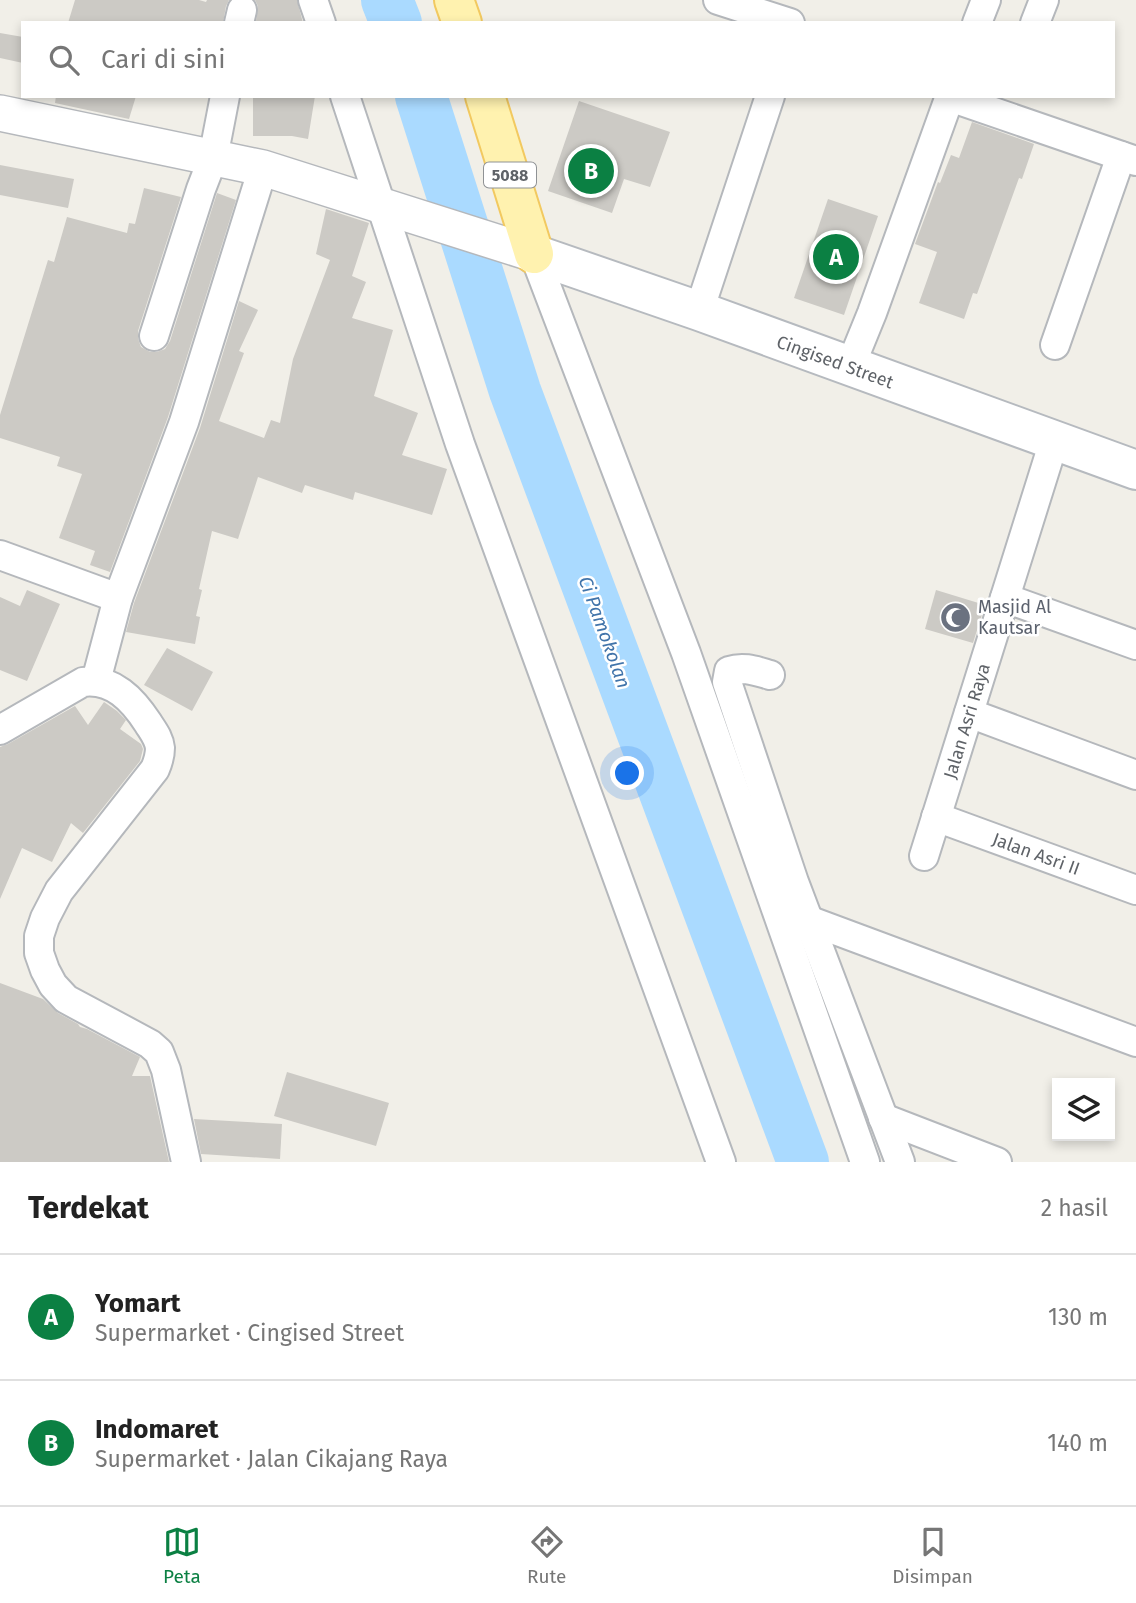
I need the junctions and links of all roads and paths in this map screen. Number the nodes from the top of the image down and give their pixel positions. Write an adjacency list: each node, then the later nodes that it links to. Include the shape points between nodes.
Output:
1 (313, 0): 7 (street)
2 (454, 0): 8 (main road)
3 (718, 0): 9 (street)
4 (801, 0): 10 (street)
5 (986, 0): 11 (street)
6 (1044, 0): 12 (street)
7 (320, 21)
8 (461, 21)
9 (786, 21)
10 (793, 21)
11 (978, 21)
12 (1036, 21)
13 (225, 98): 21 (street)
14 (346, 98): 24 (street)
15 (486, 98): 25 (main road, 5088)
16 (769, 98): 26 (street)
17 (950, 98): 29 (street)
18 (957, 98): 19 (street)
19 (1005, 105): 22 (street)
20 (0, 113): 21 (street)
21 (213, 158): 23 (street); 27 (street)
22 (1128, 159): 28 (street)
23 (263, 168): 24 (street); 33 (street, via 184,422)
24 (382, 207): 25 (street); 49 (street, via 460,444)
25 (524, 250): 26 (main road, Cingised Street); 43 (street)
26 (699, 311): 29 (main road, Cingised Street)
27 (154, 336)
28 (1055, 345)
29 (850, 367): 30 (main road, Cingised Street)
30 (1050, 454): 31 (main road, Cingised Street); 34 (street, Jalan Asri Raya)
31 (1136, 470)
32 (0, 555): 33 (street)
33 (118, 598): 37 (street)
34 (1005, 598): 35 (street); 38 (street, Jalan Asri Raya)
35 (1136, 645)
36 (770, 676): 43 (street, via 738,668 729,671 727,682)
37 (96, 681): 39 (street, via 83,682); 48 (street, via 121,692 137,707 157,736 159,760 59,891 39,936 39,953 53,985 66,999 159,1052)
38 (969, 713): 40 (street); 41 (street, Jalan Asri Raya)
39 (0, 730)
40 (1136, 775)
41 (936, 817): 42 (street, Jalan Asri Raya); 44 (street, Jalan Asri II)
42 (924, 856)
43 (782, 888): 45 (street)
44 (1136, 890)
45 (796, 927): 46 (street); 47 (street); 50 (street)
46 (1136, 1042)
47 (883, 1118): 51 (street); 52 (street)
48 (186, 1162)
49 (721, 1162)
50 (865, 1162)
51 (900, 1162)
52 (997, 1162)

